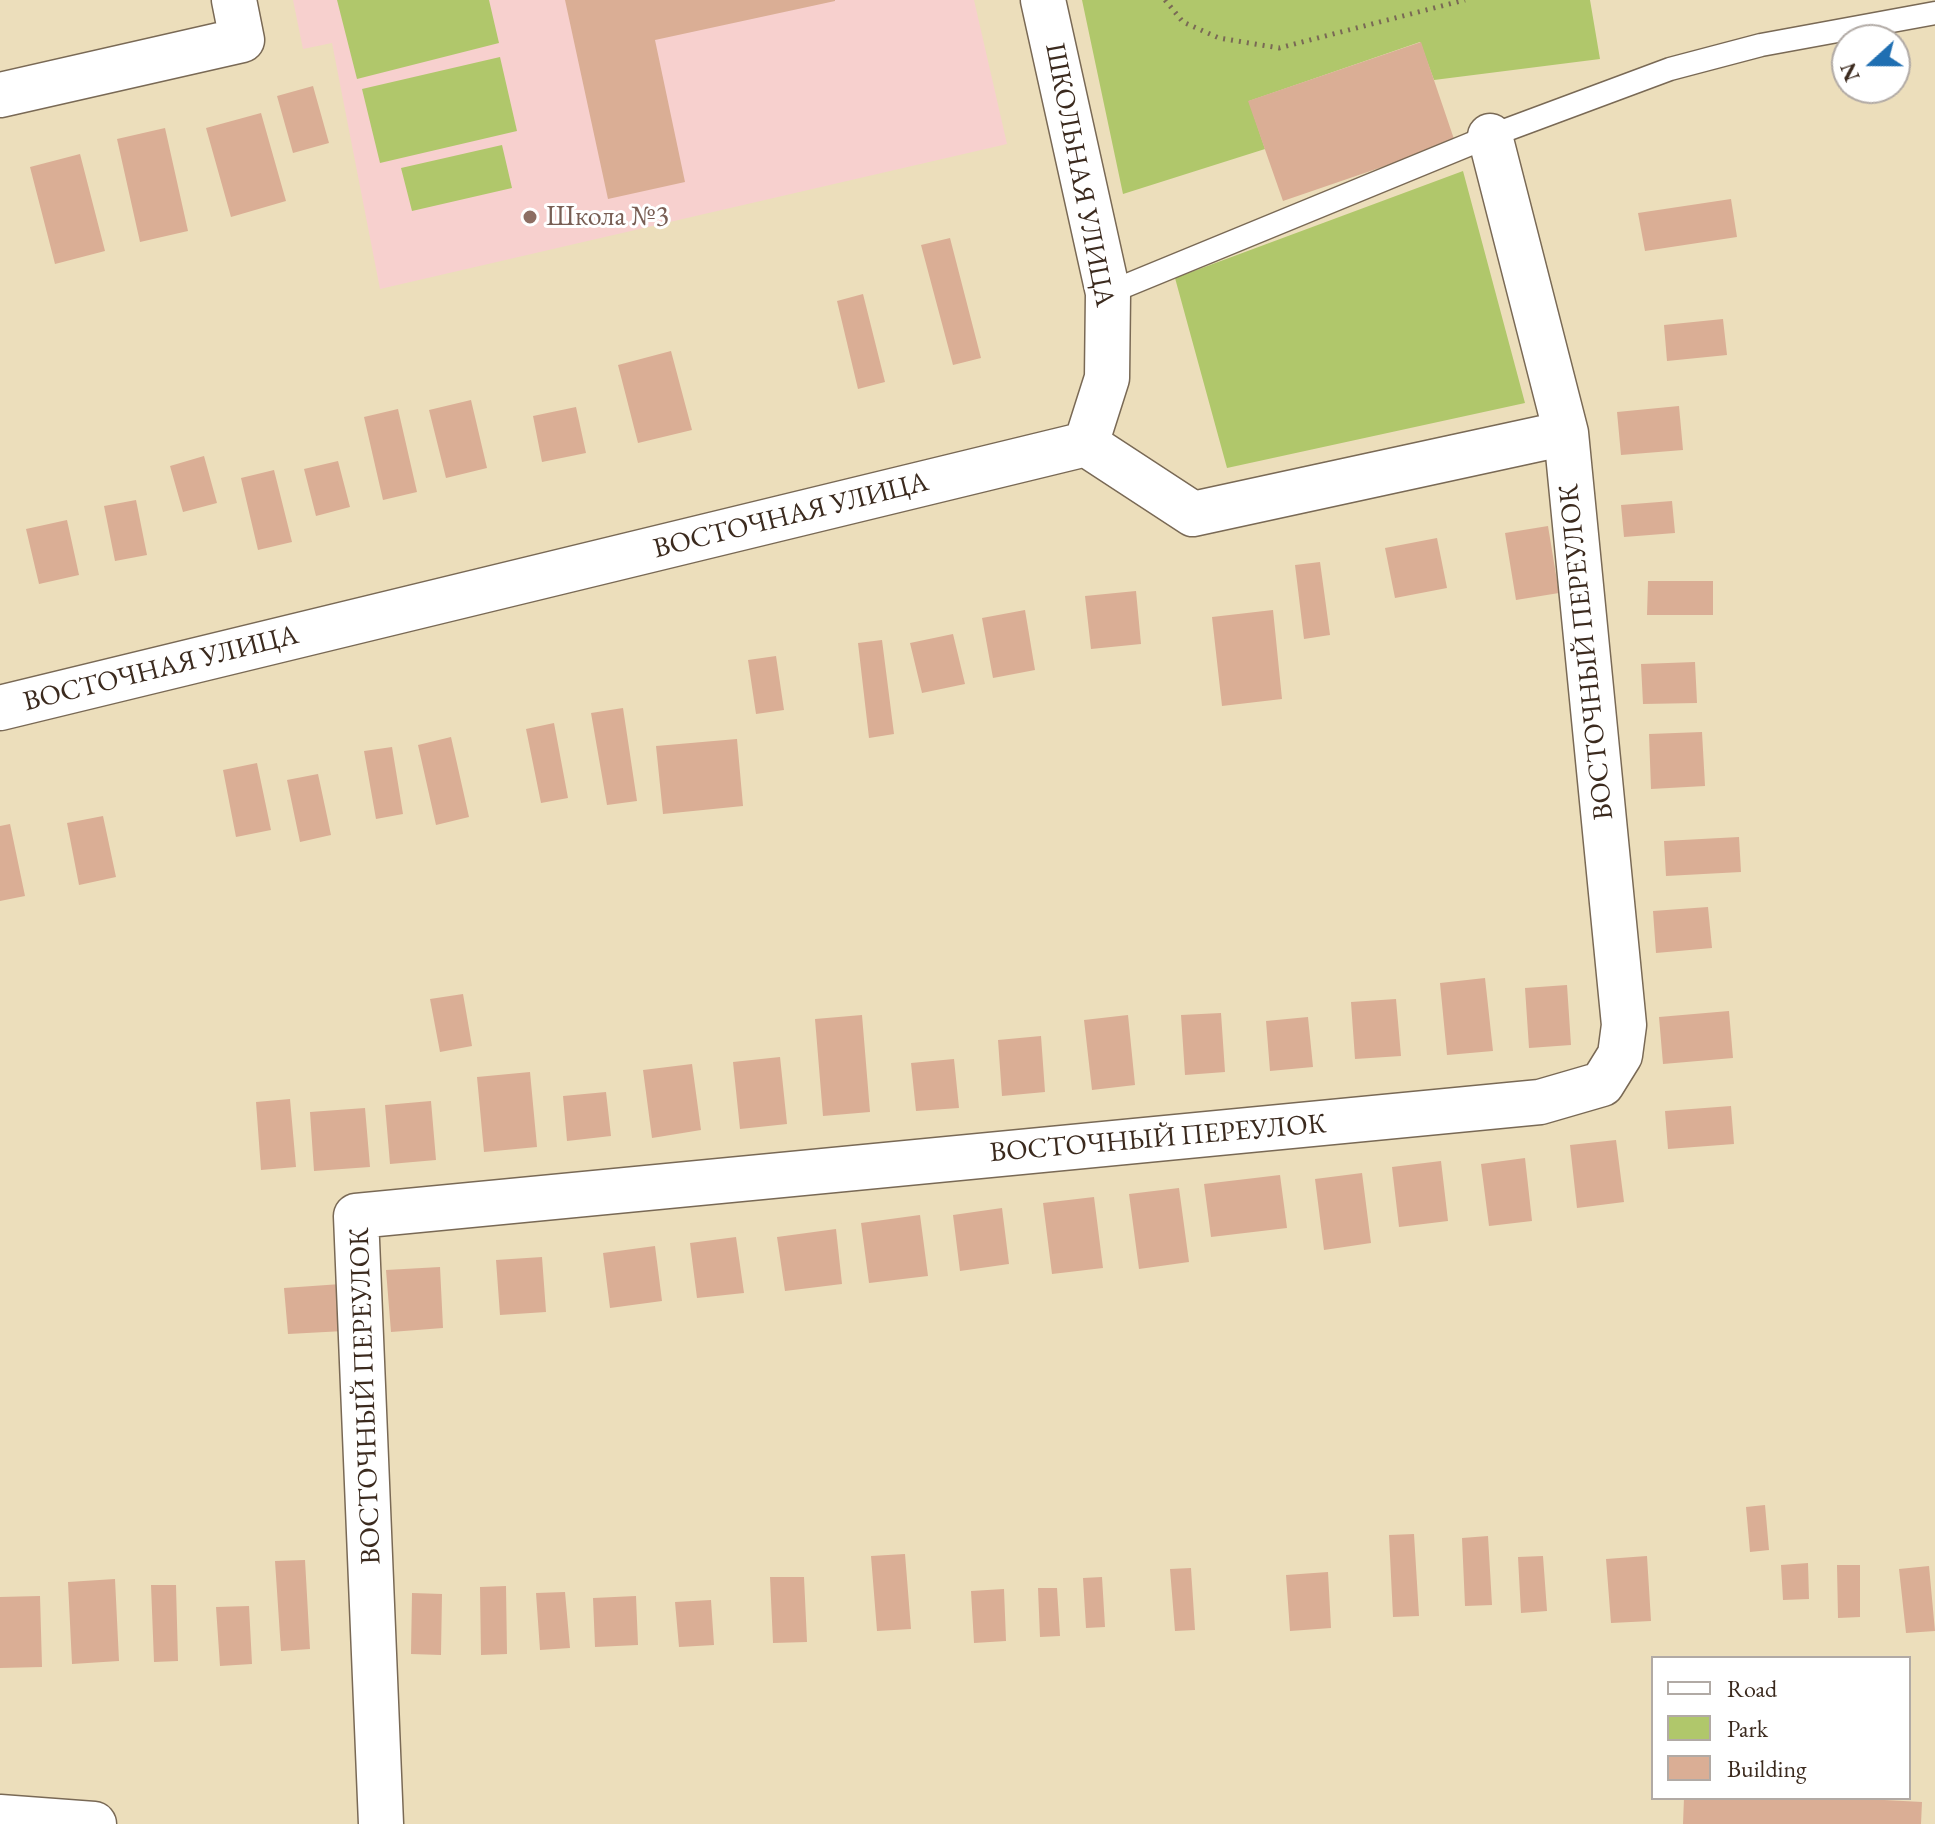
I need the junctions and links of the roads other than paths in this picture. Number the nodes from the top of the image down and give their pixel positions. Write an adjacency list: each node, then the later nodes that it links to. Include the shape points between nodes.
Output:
1 (234, 0): 4 (street, via 242,40)
2 (1043, 0): 6 (street, ШКОЛЬНАЯ УЛИЦА)
3 (1935, 13): 5 (lane, via 1761,45 1670,69)
4 (0, 95)
5 (1490, 136): 6 (lane); 7 (street, ВОСТОЧНЫЙ ПЕРЕУЛОК)
6 (1108, 293): 8 (street, ШКОЛЬНАЯ УЛИЦА, via 1107,378)
7 (1566, 433): 8 (street, via 1193,514); 12 (street, ВОСТОЧНЫЙ ПЕРЕУЛОК, via 1624,1025 1620,1055 1602,1084 1540,1102 356,1216)
8 (1086, 444): 9 (street, ВОСТОЧНАЯ УЛИЦА)
9 (0, 708)
10 (0, 1817): 11 (street)
11 (94, 1824)
12 (381, 1824)

